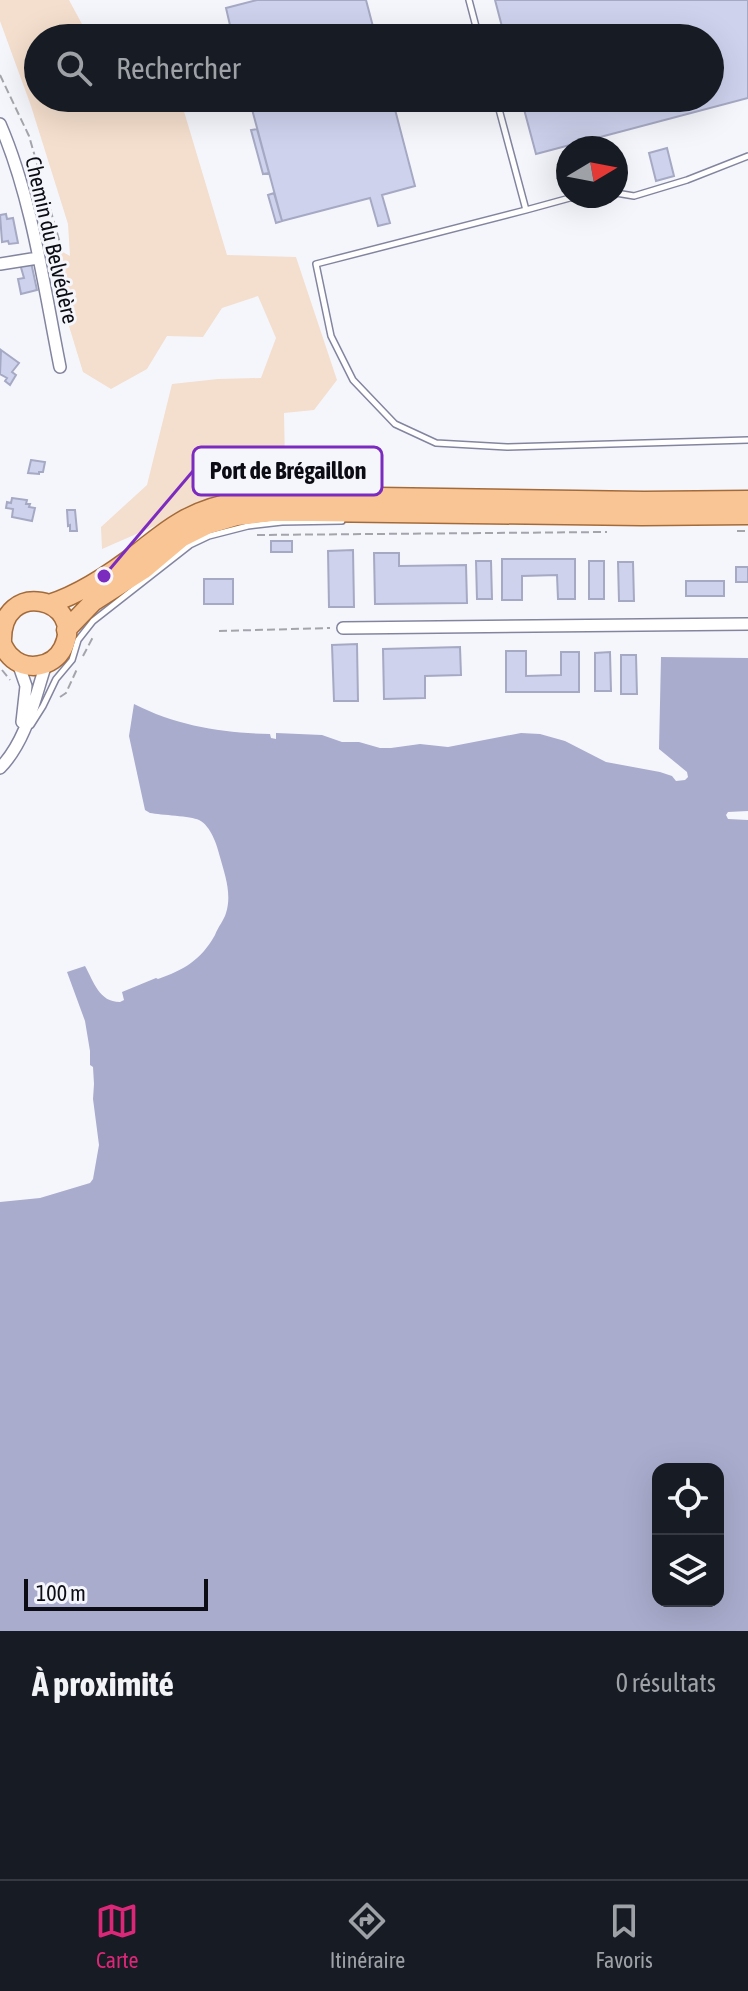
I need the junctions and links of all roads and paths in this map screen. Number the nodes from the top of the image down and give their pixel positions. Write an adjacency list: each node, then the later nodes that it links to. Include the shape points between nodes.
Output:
1 (469, 0): 2 (lane)
2 (475, 24)
3 (0, 75): 10 (path, via 29,136)
4 (500, 112): 9 (lane)
5 (0, 124): 11 (street, Chemin du Belvédère, via 15,160)
6 (748, 156): 7 (lane)
7 (628, 195)
8 (556, 202): 9 (lane)
9 (526, 210): 14 (lane, via 316,264 331,336 353,380 395,424 436,443 493,446)
10 (60, 243)
11 (38, 258): 12 (street); 13 (street, Chemin du Belvédère)
12 (0, 264)
13 (60, 367)
14 (748, 440)
15 (748, 500): 23 (main road, via 313,496 236,501 179,522 104,576)
16 (423, 513): 17 (main road); 26 (main road, via 272,512 207,525 93,602); 36 (lane, via 248,526 190,545 93,621)
17 (748, 515)
18 (733, 531): 19 (path)
19 (748, 531)
20 (609, 532): 21 (path)
21 (255, 535)
22 (8, 604): 23 (main road); 29 (main road)
23 (49, 604): 26 (main road, via 61,615)
24 (748, 624): 25 (street)
25 (343, 628): 27 (path)
26 (66, 630): 31 (main road, via 64,647)
27 (219, 631)
28 (94, 634): 30 (path)
29 (1, 641): 32 (main road, via 11,657)
30 (83, 657)
31 (46, 664): 32 (main road); 36 (street)
32 (9, 665): 34 (path); 36 (street, via 26,686)
33 (77, 669): 35 (path, via 66,693)
34 (16, 687)
35 (53, 695)
36 (19, 743): 37 (street)
37 (0, 768)

